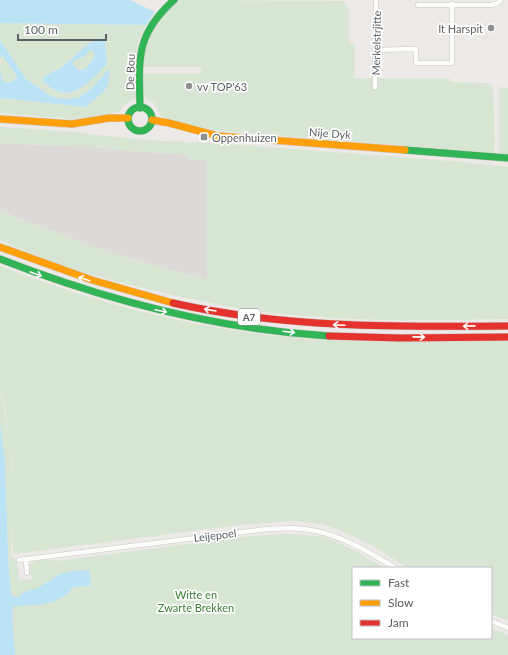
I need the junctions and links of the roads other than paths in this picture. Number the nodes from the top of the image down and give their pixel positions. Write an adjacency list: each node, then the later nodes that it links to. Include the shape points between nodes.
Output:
1 (174, 0): 8 (main road, De Bou, via 158,14 144,38 140,51)
2 (376, 0): 6 (street, Merkelstrjitte)
3 (501, 0): 4 (street, via 492,5)
4 (452, 4): 5 (street); 6 (street, via 452,63 416,63 416,50)
5 (418, 5)
6 (376, 50): 7 (street, Merkelstrjitte)
7 (375, 87)
8 (140, 108): 10 (main road, via 132,110); 11 (main road, via 148,111)
9 (0, 118): 10 (main road, via 72,124 104,118)
10 (128, 118): 11 (main road, via 131,127 139,131 148,128)
11 (152, 120): 12 (main road, Nije Dyk, via 218,136)
12 (508, 158)
13 (0, 247): 15 (main road, A7, one-way to 13, via 317,324 251,317 200,308 114,287)
14 (0, 259): 16 (main road, A7, one-way to 16, via 88,292 221,323 293,333 349,337)
15 (508, 326)
16 (508, 337)
17 (19, 560): 18 (street, Leijepoel)
18 (26, 560): 19 (street, Leijepoel, via 221,535 306,529 340,538); 20 (street)
19 (394, 567)
20 (27, 573)
21 (492, 621): 22 (street)
22 (508, 628)

